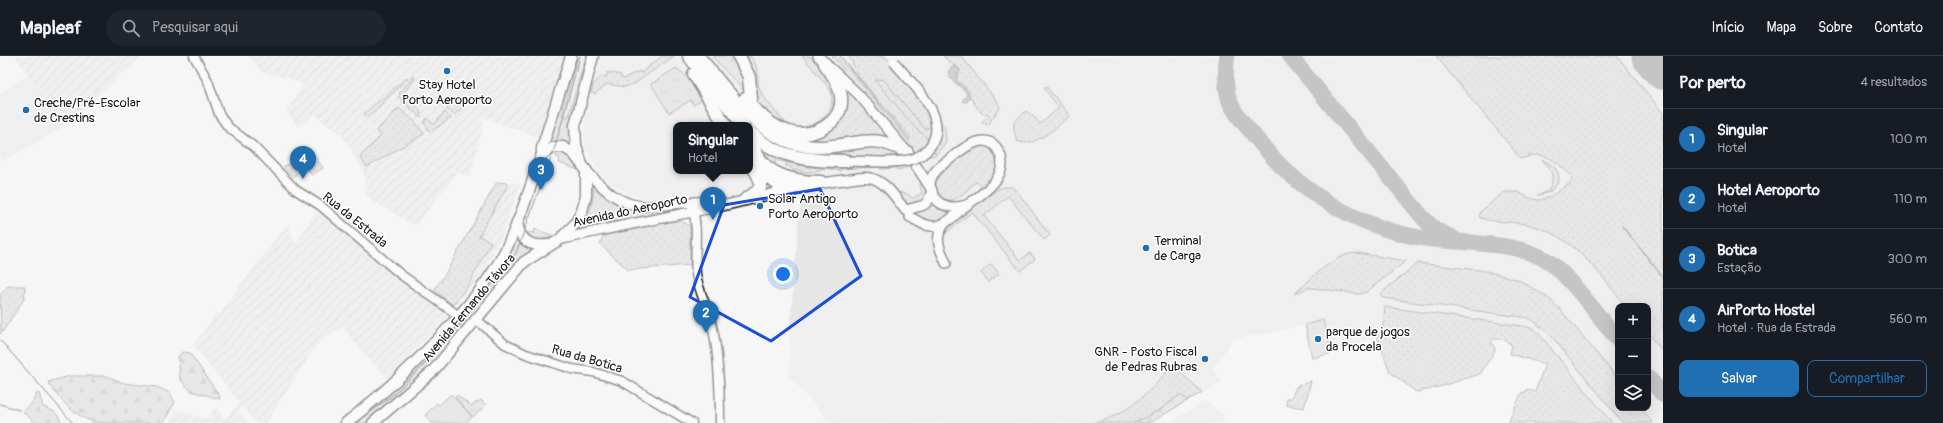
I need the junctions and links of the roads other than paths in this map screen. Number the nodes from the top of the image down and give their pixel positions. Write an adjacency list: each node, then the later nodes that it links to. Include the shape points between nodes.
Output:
1 (194, 56): 36 (street, Rua da Estrada, via 208,81 219,114 228,128 247,142 296,190 321,206 400,274)
2 (571, 56): 17 (main road, Avenida Fernando Távora)
3 (593, 56): 20 (main road, Avenida Fernando Távora, via 575,124 576,144)
4 (682, 56): 12 (highway)
5 (689, 56): 13 (highway)
6 (698, 56): 16 (highway, via 750,117 778,138 820,147 875,140)
7 (708, 56): 10 (highway, via 761,115 779,128 801,135 813,133 834,119 842,102 840,90)
8 (739, 56): 11 (highway, via 749,77)
9 (889, 56): 18 (main road, bridge, via 932,109 936,123 934,140 925,152 911,160)
10 (821, 60): 16 (main road, via 859,95)
11 (751, 98)
12 (723, 122)
13 (741, 122)
14 (753, 138): 18 (highway, via 790,156 813,160)
15 (753, 146): 23 (highway, via 768,168)
16 (907, 152): 24 (main road)
17 (542, 154): 20 (main road, via 555,146 563,147 573,153); 31 (main road, Avenida Fernando Távora)
18 (848, 161)
19 (753, 164): 23 (highway)
20 (584, 167): 26 (main road, Avenida do Aeroporto, via 608,193 620,201 635,206 654,207); 33 (main road, Avenida Fernando Távora, via 586,196 582,211 575,224)
21 (753, 167): 25 (highway, via 761,186 758,192)
22 (821, 182): 23 (highway); 30 (main road, via 872,178 891,191)
23 (788, 185): 25 (main road, Avenida do Aeroporto)
24 (931, 189): 28 (main road, via 938,202 947,207 960,208); 28 (main road, via 931,179 938,169 963,148 974,142 988,142 1001,156 1000,171 992,185); 30 (main road, via 926,204)
25 (746, 199): 27 (main road, Avenida do Aeroporto)
26 (691, 202): 27 (main road, Avenida do Aeroporto); 29 (street)
27 (730, 203): 29 (main road, Avenida do Aeroporto)
28 (969, 204): 32 (main road)
29 (694, 212): 33 (main road, Avenida do Aeroporto, via 601,229); 41 (street, via 696,274 713,329 720,390)
30 (908, 214): 32 (main road, via 928,226)
31 (517, 222): 34 (main road, via 519,233 525,240 539,246); 36 (main road, Avenida Fernando Távora, via 504,252 488,279)
32 (946, 222): 35 (main road, via 941,228 938,240)
33 (559, 240): 34 (main road, Avenida Fernando Távora)
34 (549, 245): 37 (main road, Avenida Fernando Távora, via 524,262)
35 (946, 263)
36 (459, 316): 38 (main road, Avenida Fernando Távora, via 406,373)
37 (476, 320): 39 (main road, Avenida Fernando Távora, via 433,371); 40 (street, Rua da Botica, via 505,344 526,354 572,369 622,381)
38 (346, 423)
39 (373, 423)
40 (692, 423)
41 (720, 423)

